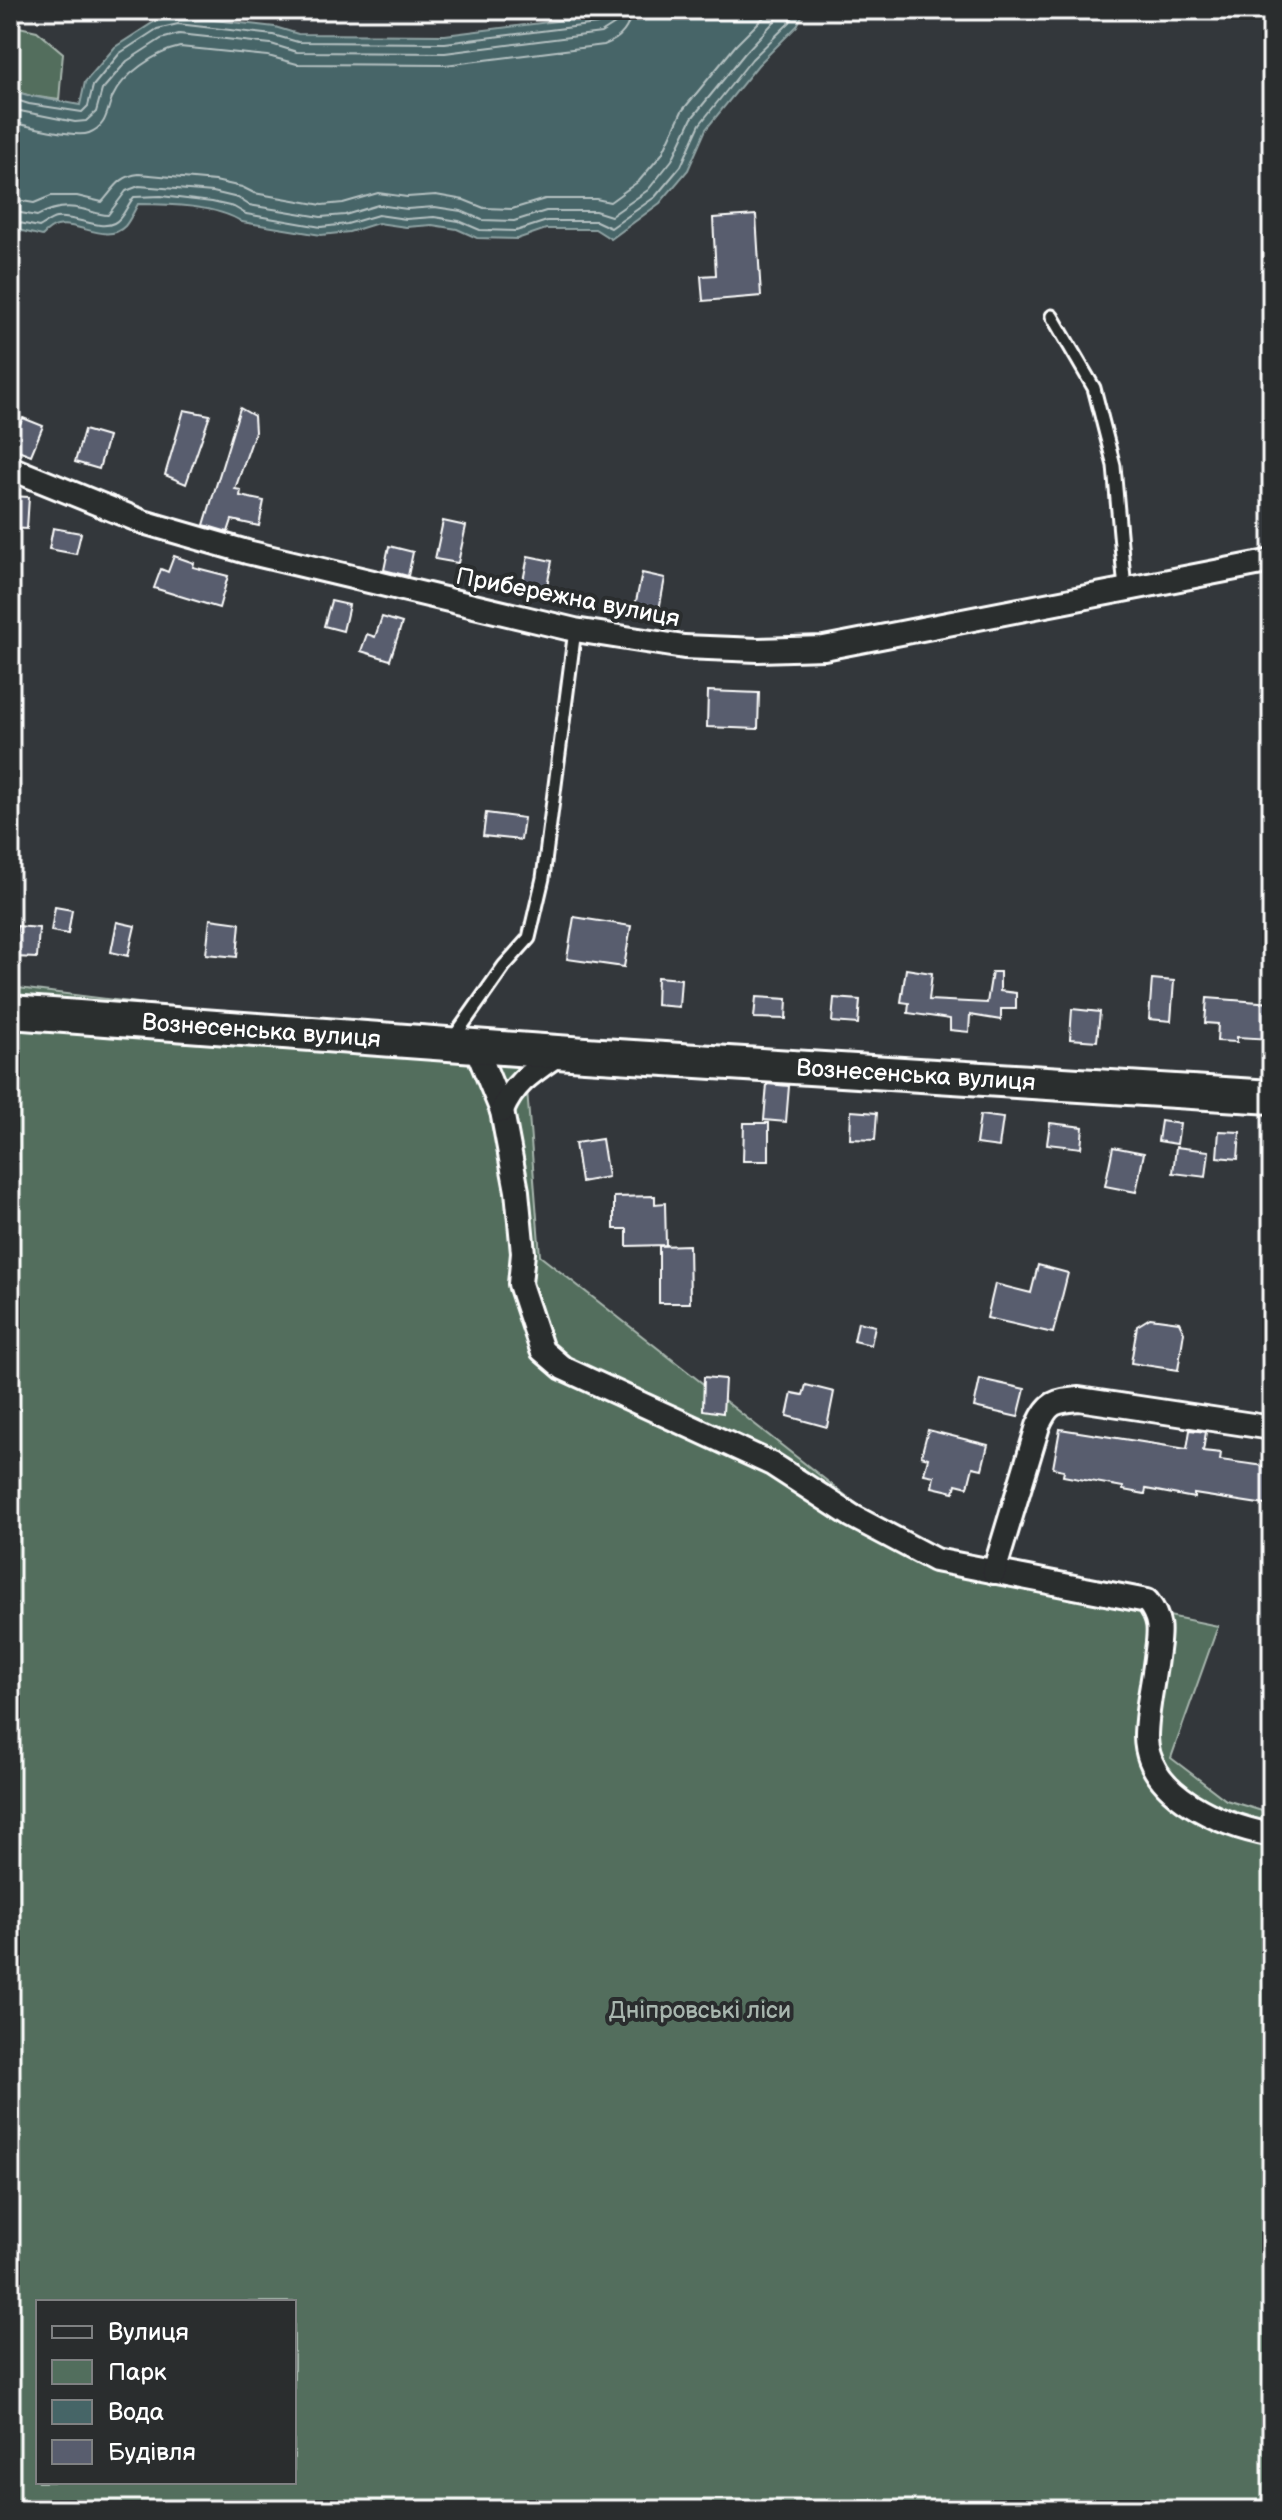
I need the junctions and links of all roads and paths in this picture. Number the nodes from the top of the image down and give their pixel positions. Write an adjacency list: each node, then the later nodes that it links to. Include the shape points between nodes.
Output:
1 (1052, 316): 4 (lane, via 1094,388 1114,466)
2 (10, 468): 5 (street, Прибережна вулиця, via 143,522 247,552)
3 (1272, 561): 4 (street, Прибережна вулиця)
4 (1125, 590): 5 (street, Прибережна вулиця, via 824,648 684,647)
5 (575, 630): 7 (lane, via 543,878 529,938 504,966)
6 (10, 1012): 7 (main road, Вознесенська вулиця)
7 (463, 1044): 8 (main road, Вознесенська вулиця); 10 (street)
8 (561, 1052): 9 (main road, Вознесенська вулиця); 10 (street, via 525,1077)
9 (1272, 1097)
10 (502, 1111): 12 (street, via 517,1191 520,1284 542,1350 563,1368 772,1464 852,1516 935,1560)
11 (1272, 1428): 12 (street, via 1079,1399 1057,1401 1038,1426)
12 (994, 1572): 13 (street, via 1147,1601 1157,1614 1159,1633 1148,1755 1181,1798 1212,1817)
13 (1272, 1835)

